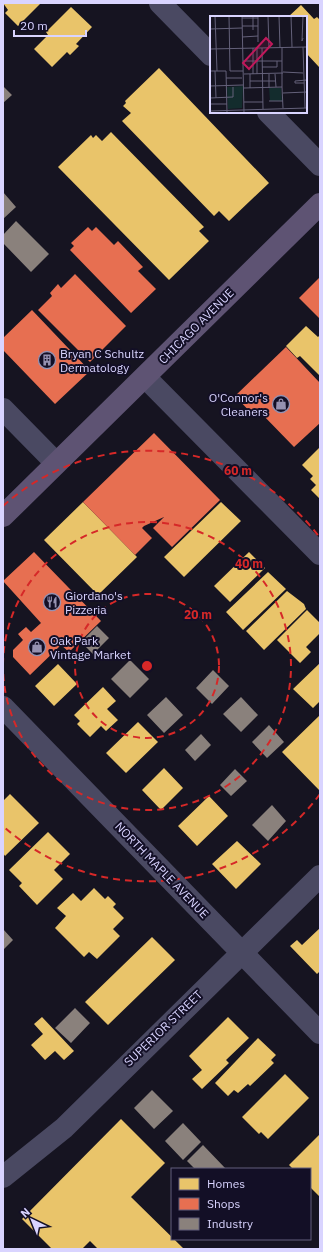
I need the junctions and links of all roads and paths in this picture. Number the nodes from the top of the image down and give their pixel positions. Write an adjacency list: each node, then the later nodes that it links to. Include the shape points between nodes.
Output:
1 (160, 3): 2 (street)
2 (210, 53)
3 (269, 113): 4 (street)
4 (320, 165)
5 (320, 204): 6 (main road, CHICAGO AVENUE)
6 (145, 377): 8 (main road, CHICAGO AVENUE); 10 (street)
7 (3, 409): 8 (street)
8 (56, 463): 9 (main road, CHICAGO AVENUE)
9 (3, 516)
10 (320, 554)
11 (3, 707): 13 (street, NORTH MAPLE AVENUE)
12 (320, 876): 13 (street, SUPERIOR STREET)
13 (242, 952): 14 (street, NORTH MAPLE AVENUE); 15 (street, SUPERIOR STREET, via 64,1128)
14 (320, 1033)
15 (3, 1177)

